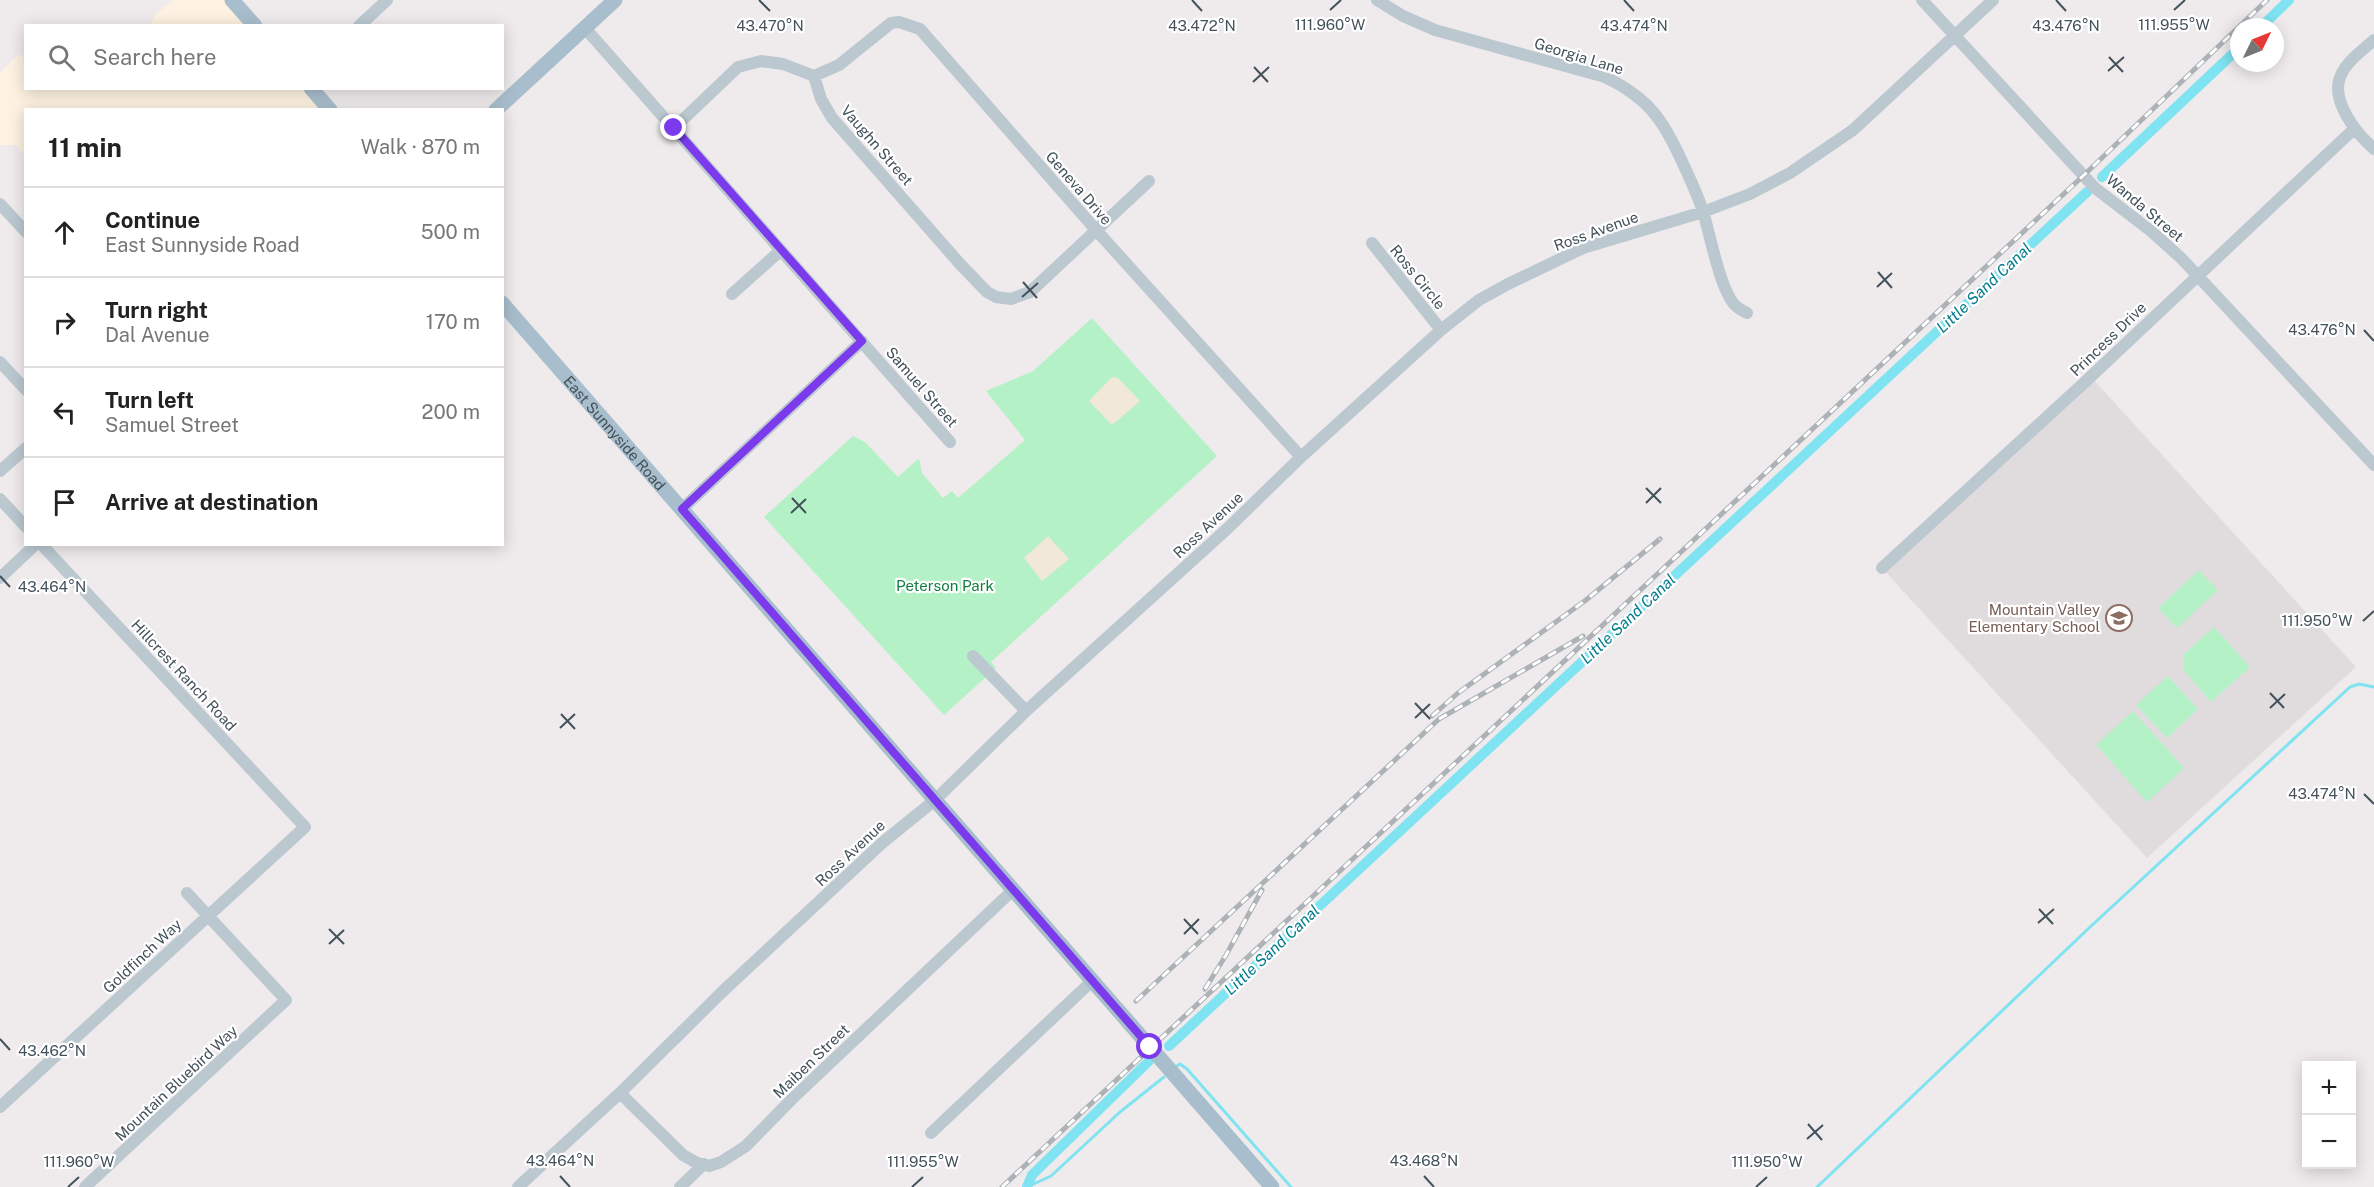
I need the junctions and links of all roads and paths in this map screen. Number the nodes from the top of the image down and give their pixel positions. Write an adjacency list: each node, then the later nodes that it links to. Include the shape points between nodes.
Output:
1 (232, 0): 7 (main road)
2 (387, 0): 8 (street)
3 (615, 0): 9 (main road)
4 (1377, 0): 21 (street, Georgia Lane, via 1435,30 1587,72 1626,87 1662,122 1674,140)
5 (1922, 0): 10 (street, Wanda Street)
6 (1993, 0): 10 (street, Ross Avenue)
7 (253, 24)
8 (361, 24)
9 (585, 28): 15 (main road); 16 (street, Samuel Street)
10 (1955, 36): 21 (street, Ross Avenue, via 1824,151 1750,194); 26 (street, Wanda Street, via 2096,188 2151,231)
11 (2374, 40): 17 (street, via 2341,73 2339,81 2342,106)
12 (814, 76): 16 (street, via 783,64 761,61 738,67); 23 (street, Geneva Drive, via 839,65 891,23 920,28); 23 (street, Vaughn Street, via 820,99 832,118 987,292 996,297 1011,299 1030,292)
13 (313, 90): 14 (main road)
14 (328, 108)
15 (498, 108)
16 (674, 128): 25 (street, Samuel Street)
17 (2354, 129): 18 (street); 26 (street, Princess Drive)
18 (2374, 149)
19 (1149, 181): 23 (street)
20 (0, 204): 22 (street)
21 (1703, 212): 29 (street, Georgia Lane, via 1726,290 1734,305); 30 (street, Ross Avenue, via 1583,248 1479,300)
22 (24, 230)
23 (1096, 230): 36 (street, Geneva Drive)
24 (1372, 243): 30 (street, Ross Circle)
25 (781, 250): 27 (street); 31 (street, Samuel Street)
26 (2196, 276): 37 (street, Wanda Street); 44 (street, Princess Drive)
27 (732, 294)
28 (504, 305): 40 (main road, East Sunnyside Road)
29 (1748, 313)
30 (1441, 330): 36 (street, Ross Avenue)
31 (862, 341): 34 (street, Samuel Street); 40 (street)
32 (0, 362): 33 (street)
33 (24, 388)
34 (950, 442)
35 (24, 450): 38 (street)
36 (1302, 457): 47 (street, Ross Avenue)
37 (2374, 465)
38 (0, 471)
39 (0, 499): 41 (street)
40 (682, 509): 48 (main road, East Sunnyside Road)
41 (24, 525)
42 (34, 546): 45 (street)
43 (43, 546): 49 (street, Hillcrest Ranch Road)
44 (1882, 568)
45 (0, 578)
46 (973, 656): 47 (street)
47 (1026, 711): 48 (street, Ross Avenue)
48 (935, 800): 50 (main road, East Sunnyside Road); 54 (street, Ross Avenue, via 882,843 722,992)
49 (305, 827): 52 (street, Goldfinch Way)
50 (1013, 890): 53 (main road, East Sunnyside Road); 57 (street, Maiben Street, via 746,1146 721,1162)
51 (187, 893): 52 (street)
52 (208, 916): 55 (street, Goldfinch Way); 58 (street, Mountain Bluebird Way, via 286,1000)
53 (1092, 981): 56 (street); 61 (main road, East Sunnyside Road)
54 (620, 1094): 57 (street, via 683,1155); 59 (street, Ross Avenue)
55 (0, 1107)
56 (931, 1133)
57 (704, 1164): 60 (street)
58 (85, 1187)
59 (518, 1187)
60 (680, 1187)
61 (1272, 1187)

